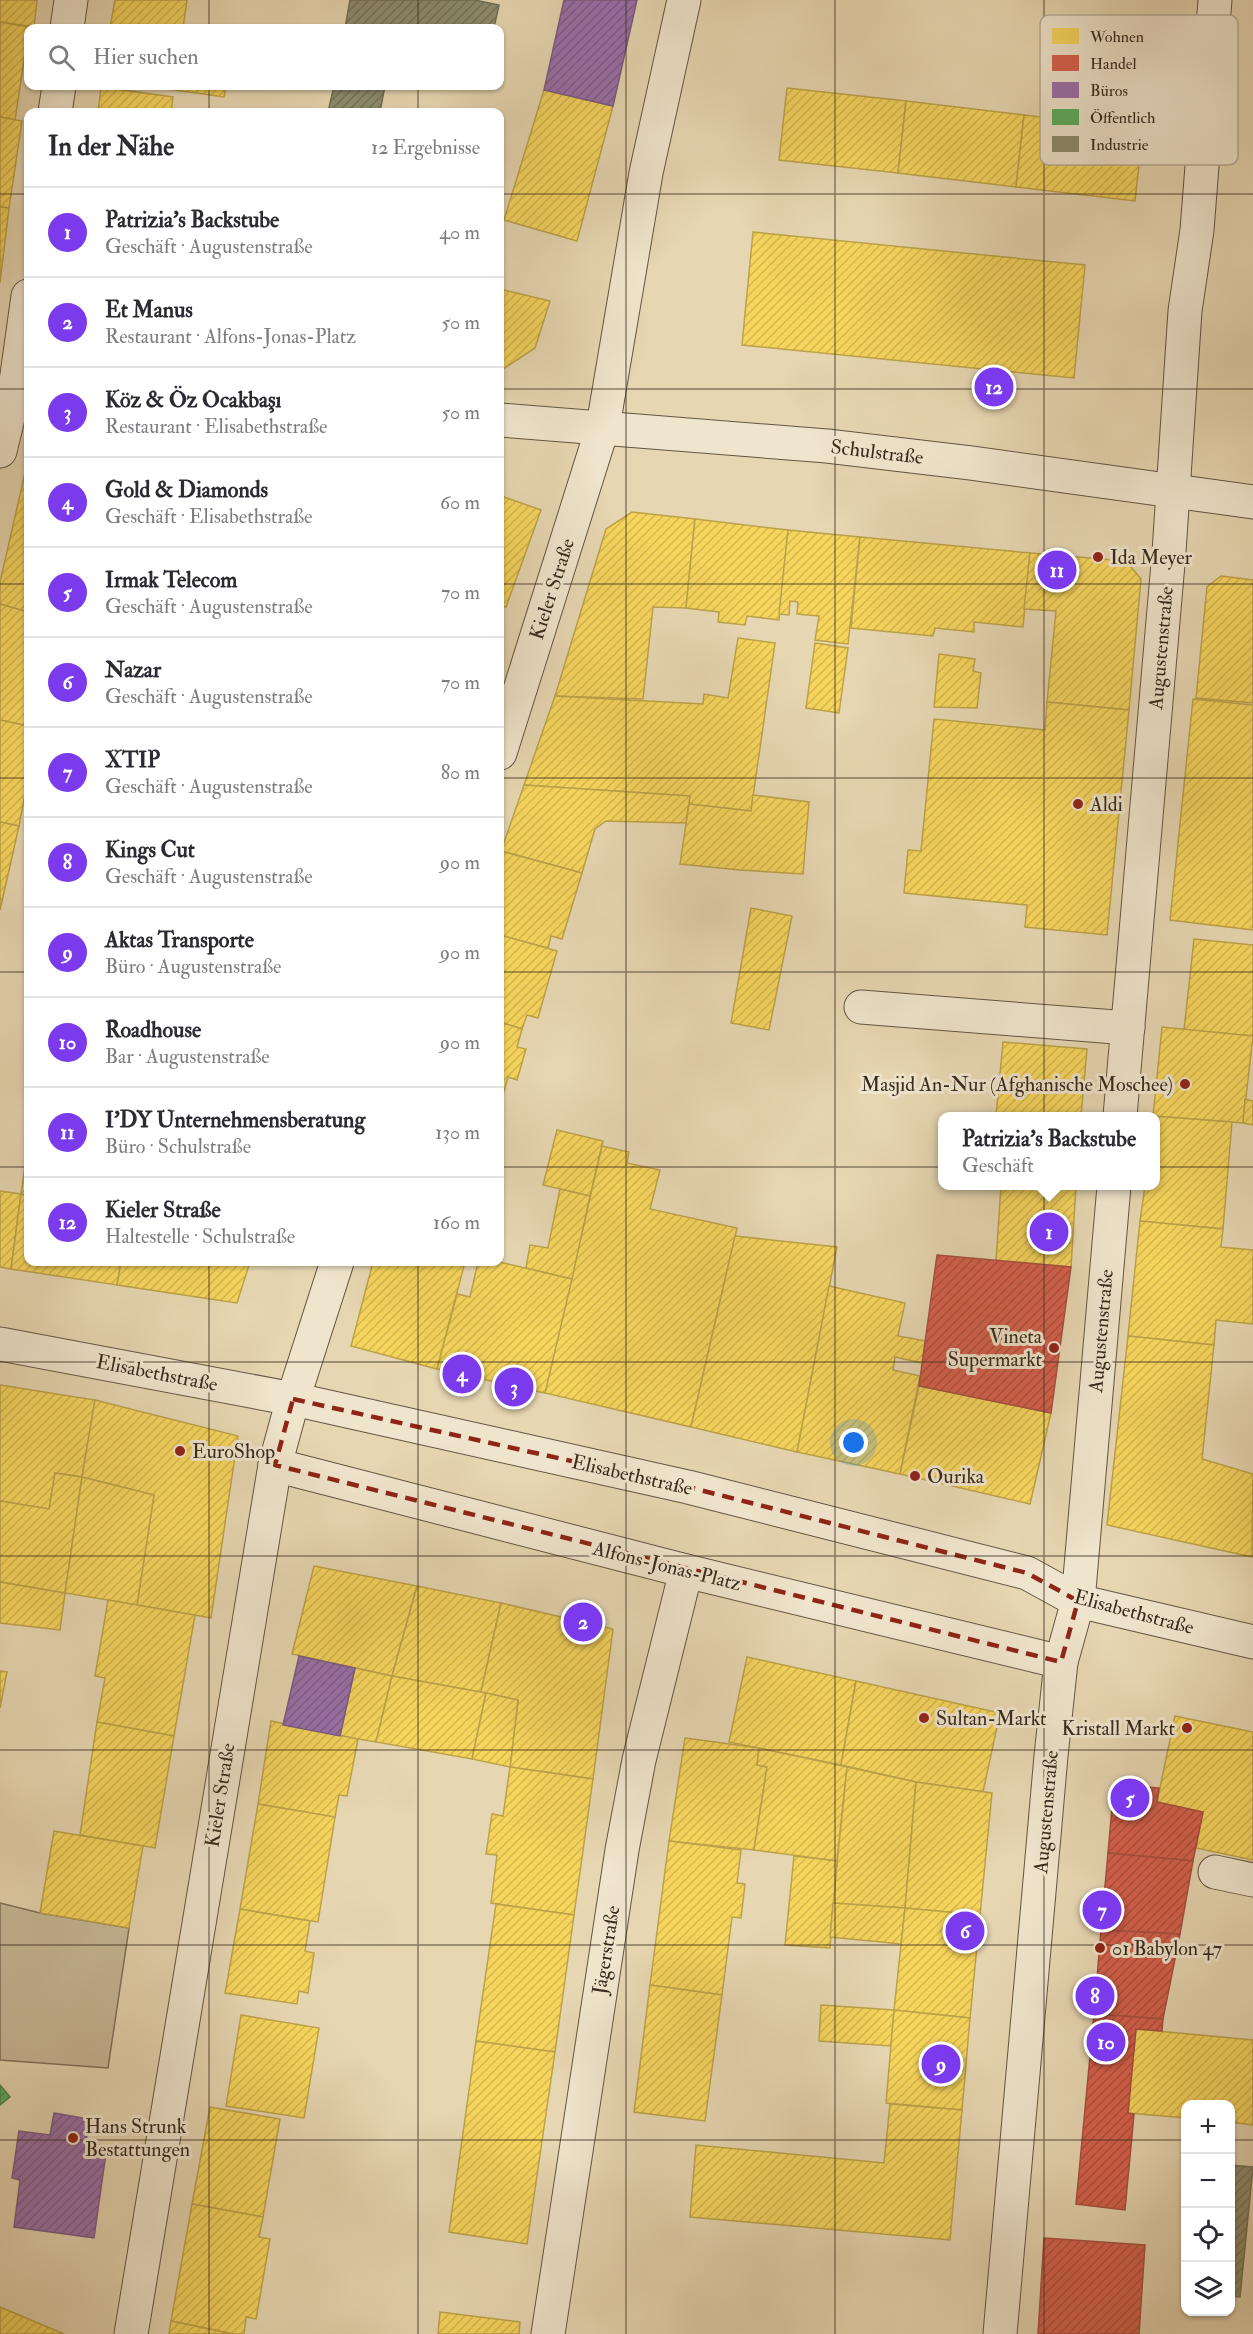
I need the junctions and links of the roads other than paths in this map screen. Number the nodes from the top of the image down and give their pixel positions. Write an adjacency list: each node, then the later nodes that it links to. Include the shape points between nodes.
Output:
1 (71, 0): 5 (street)
2 (684, 0): 12 (street, Kieler Straße, via 646,173)
3 (1215, 0): 4 (street, Augustenstraße)
4 (1214, 15)
5 (68, 24)
6 (58, 90): 7 (street)
7 (56, 108)
8 (1202, 165): 14 (street, Augustenstraße, via 1185,311)
9 (24, 323): 10 (street)
10 (14, 390): 13 (street)
11 (504, 420): 12 (street, Schulstraße)
12 (603, 426): 14 (street, Schulstraße, via 827,446); 16 (street, Kieler Straße)
13 (0, 451)
14 (1174, 492): 15 (street, Schulstraße); 18 (street, Augustenstraße)
15 (1253, 502)
16 (504, 740)
17 (861, 1007): 18 (street)
18 (1128, 1028): 19 (street, Augustenstraße)
19 (1120, 1112)
20 (1114, 1190): 26 (street, Augustenstraße)
21 (336, 1266): 23 (street, Kieler Straße)
22 (0, 1344): 23 (street, Elisabethstraße)
23 (293, 1399): 24 (street, Kieler Straße); 26 (street, Elisabethstraße, via 688,1487 1027,1573)
24 (275, 1465): 25 (street, Alfons-Jonas-Platz); 31 (street, Kieler Straße)
25 (686, 1571): 28 (street, Alfons-Jonas-Platz); 32 (street, Jägerstraße, via 639,1760 622,1850)
26 (1078, 1601): 27 (street, Elisabethstraße); 28 (street, Augustenstraße)
27 (1253, 1642)
28 (1061, 1662): 33 (street, Augustenstraße)
29 (1215, 1872): 30 (street)
30 (1253, 1880)
31 (131, 2334)
32 (548, 2334)
33 (1000, 2334)

